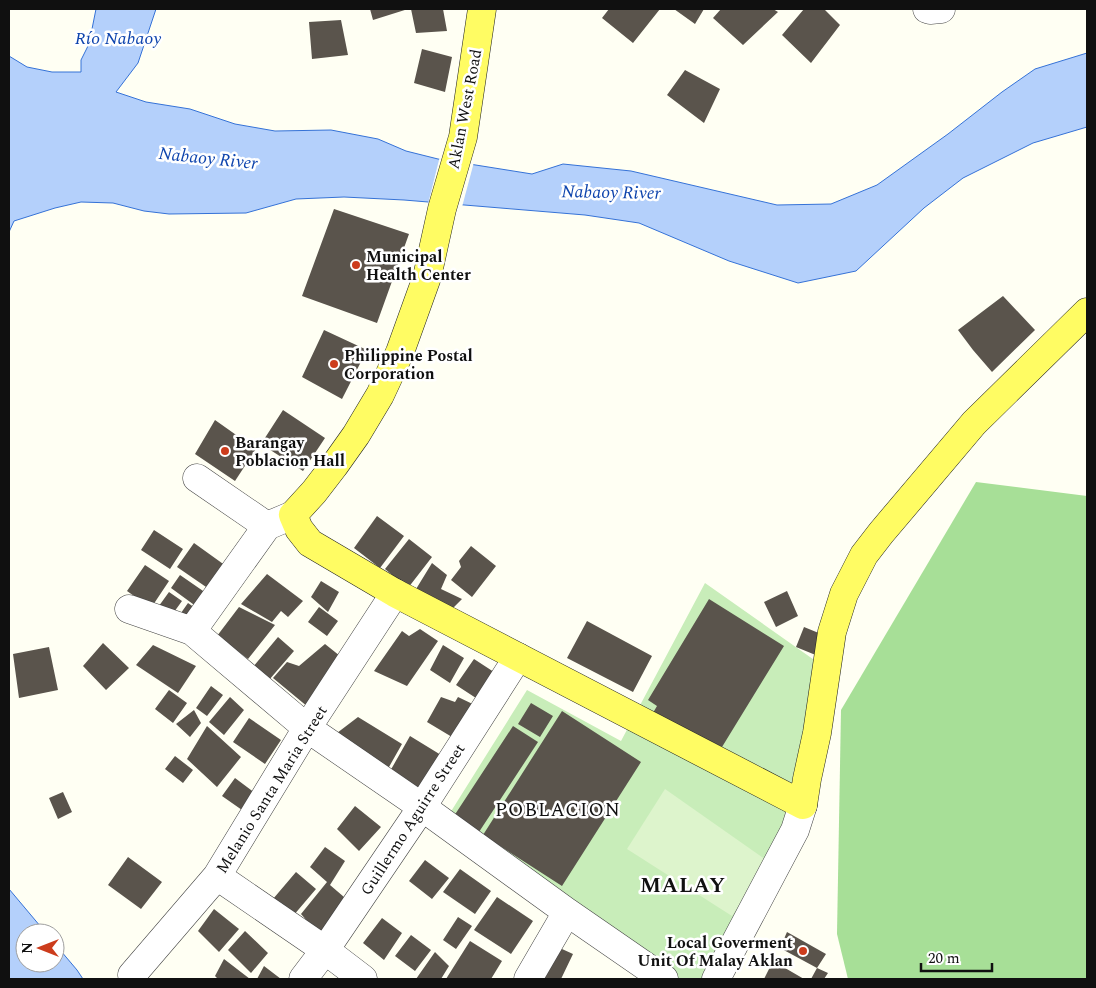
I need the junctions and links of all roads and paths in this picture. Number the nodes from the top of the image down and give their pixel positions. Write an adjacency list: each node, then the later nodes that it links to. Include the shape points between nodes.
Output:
1 (482, 9): 6 (main road, Aklan West Road, via 463,137 427,277 400,352 356,435)
2 (927, 9): 3 (street)
3 (941, 9)
4 (1087, 312): 13 (main road, via 974,423 864,555 844,594 832,632)
5 (197, 478): 7 (street)
6 (293, 515): 7 (street); 8 (main road, via 310,543)
7 (267, 526): 10 (street)
8 (395, 593): 11 (main road); 12 (street, Melanio Santa Maria Street)
9 (129, 609): 10 (street)
10 (192, 631): 12 (street)
11 (518, 657): 13 (main road); 14 (street, Guillermo Aguirre Street)
12 (307, 728): 14 (street); 15 (street, Melanio Santa Maria Street)
13 (803, 806): 23 (street, via 795,830)
14 (422, 807): 16 (street); 17 (street, Guillermo Aguirre Street)
15 (218, 876): 17 (street); 18 (street, Melanio Santa Maria Street)
16 (567, 912): 21 (street); 22 (street)
17 (325, 950): 19 (street, Guillermo Aguirre Street); 20 (street)
18 (132, 975)
19 (303, 979)
20 (363, 979)
21 (528, 979)
22 (664, 979)
23 (716, 979)

